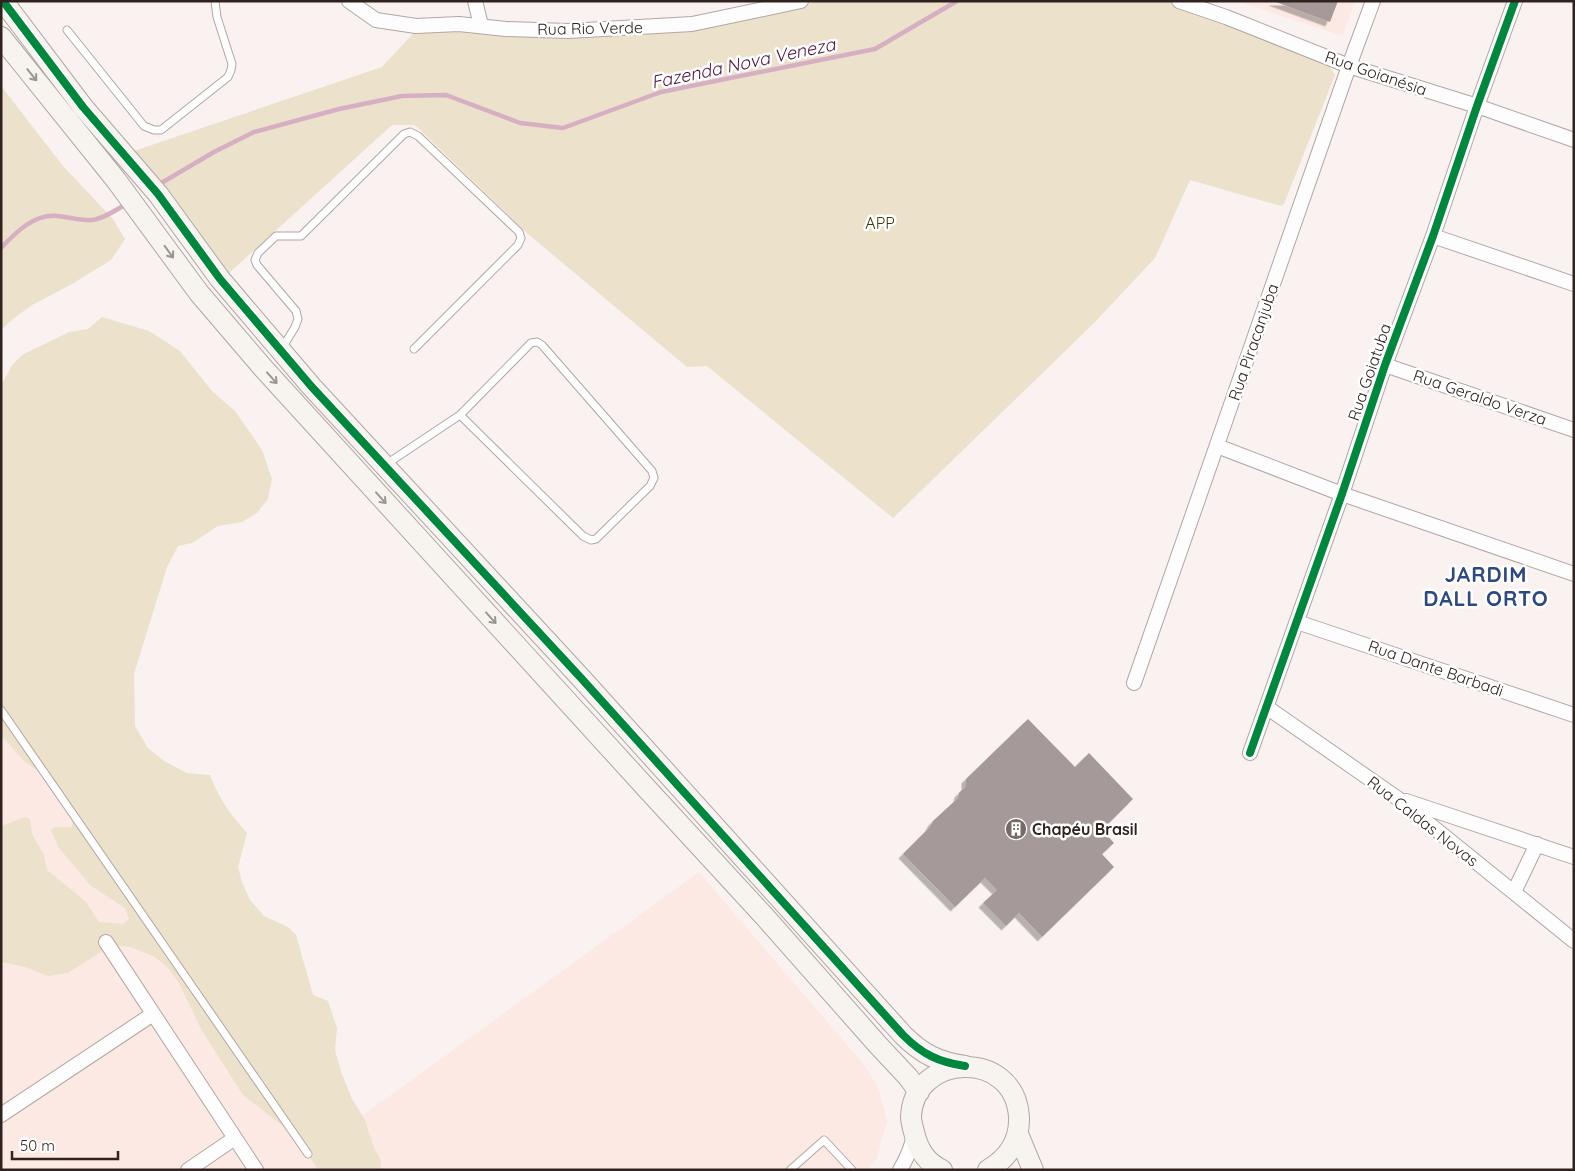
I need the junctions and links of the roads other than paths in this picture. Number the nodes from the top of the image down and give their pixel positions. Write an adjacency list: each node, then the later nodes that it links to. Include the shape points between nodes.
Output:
1 (3, 1): 18 (street, via 83,107 156,192 220,279)
2 (215, 1): 10 (lane, via 231,70 228,77 161,130 144,126)
3 (349, 1): 9 (street, Rua Rio Verde, via 376,20 416,26)
4 (475, 1): 9 (street)
5 (801, 1): 9 (street, Rua Rio Verde, via 692,24 568,31)
6 (1179, 1): 12 (street, Rua Goianésia)
7 (1373, 1): 12 (street, Rua Piracanjuba)
8 (1515, 1): 13 (street, Rua Goiatuba)
9 (481, 25)
10 (67, 30)
11 (1, 37): 40 (street, one-way to 40, via 116,180 199,293 264,369 765,917)
12 (1349, 66): 13 (street, Rua Goianésia); 22 (street, Rua Piracanjuba)
13 (1477, 106): 14 (street, Rua Goianésia); 15 (street, Rua Goiatuba)
14 (1574, 140)
15 (1433, 236): 16 (street); 19 (street, Rua Goiatuba)
16 (1574, 284)
17 (414, 349): 18 (lane, via 518,245 521,238 519,232 410,132 404,134 300,236 276,236 258,253 257,265 296,311 298,319)
18 (280, 351): 23 (street)
19 (1385, 365): 21 (street, Rua Geraldo Verza); 24 (street, Rua Goiatuba)
20 (460, 415): 20 (lane, via 531,343 537,342 652,471 654,478 650,486 596,539 591,540 583,536); 23 (lane)
21 (1574, 430)
22 (1217, 446): 24 (street); 27 (street, Rua Piracanjuba)
23 (385, 465): 39 (street, via 582,678 903,1035 928,1056 947,1064)
24 (1342, 494): 25 (street); 26 (street, Rua Goiatuba)
25 (1574, 574)
26 (1297, 622): 28 (street, Rua Goiatuba); 30 (street, Rua Dante Barbadi)
27 (1134, 683)
28 (1268, 708): 31 (street, Rua Goiatuba); 32 (street, Rua Caldas Novas)
29 (1, 710): 45 (lane)
30 (1574, 715)
31 (1250, 753)
32 (1397, 798): 33 (street); 35 (street, Rua Caldas Novas)
33 (1537, 844): 34 (street); 35 (street)
34 (1574, 857)
35 (1514, 892): 36 (street, Rua Caldas Novas)
36 (1574, 941)
37 (106, 942): 38 (street)
38 (154, 1014): 41 (street); 44 (street)
39 (964, 1066): 40 (street, via 938,1073); 43 (street, via 986,1070 1008,1087 1016,1101)
40 (919, 1092): 42 (street, via 911,1118)
41 (1, 1115)
42 (914, 1133): 50 (street); 51 (street, via 917,1146 925,1157)
43 (1018, 1134): 52 (street, via 1006,1156); 53 (street)
44 (235, 1138): 46 (street); 47 (street)
45 (308, 1154)
46 (188, 1170)
47 (256, 1170)
48 (790, 1170): 49 (lane, via 824,1140)
49 (852, 1170)
50 (900, 1170)
51 (942, 1170)
52 (988, 1170)
53 (1033, 1170)

